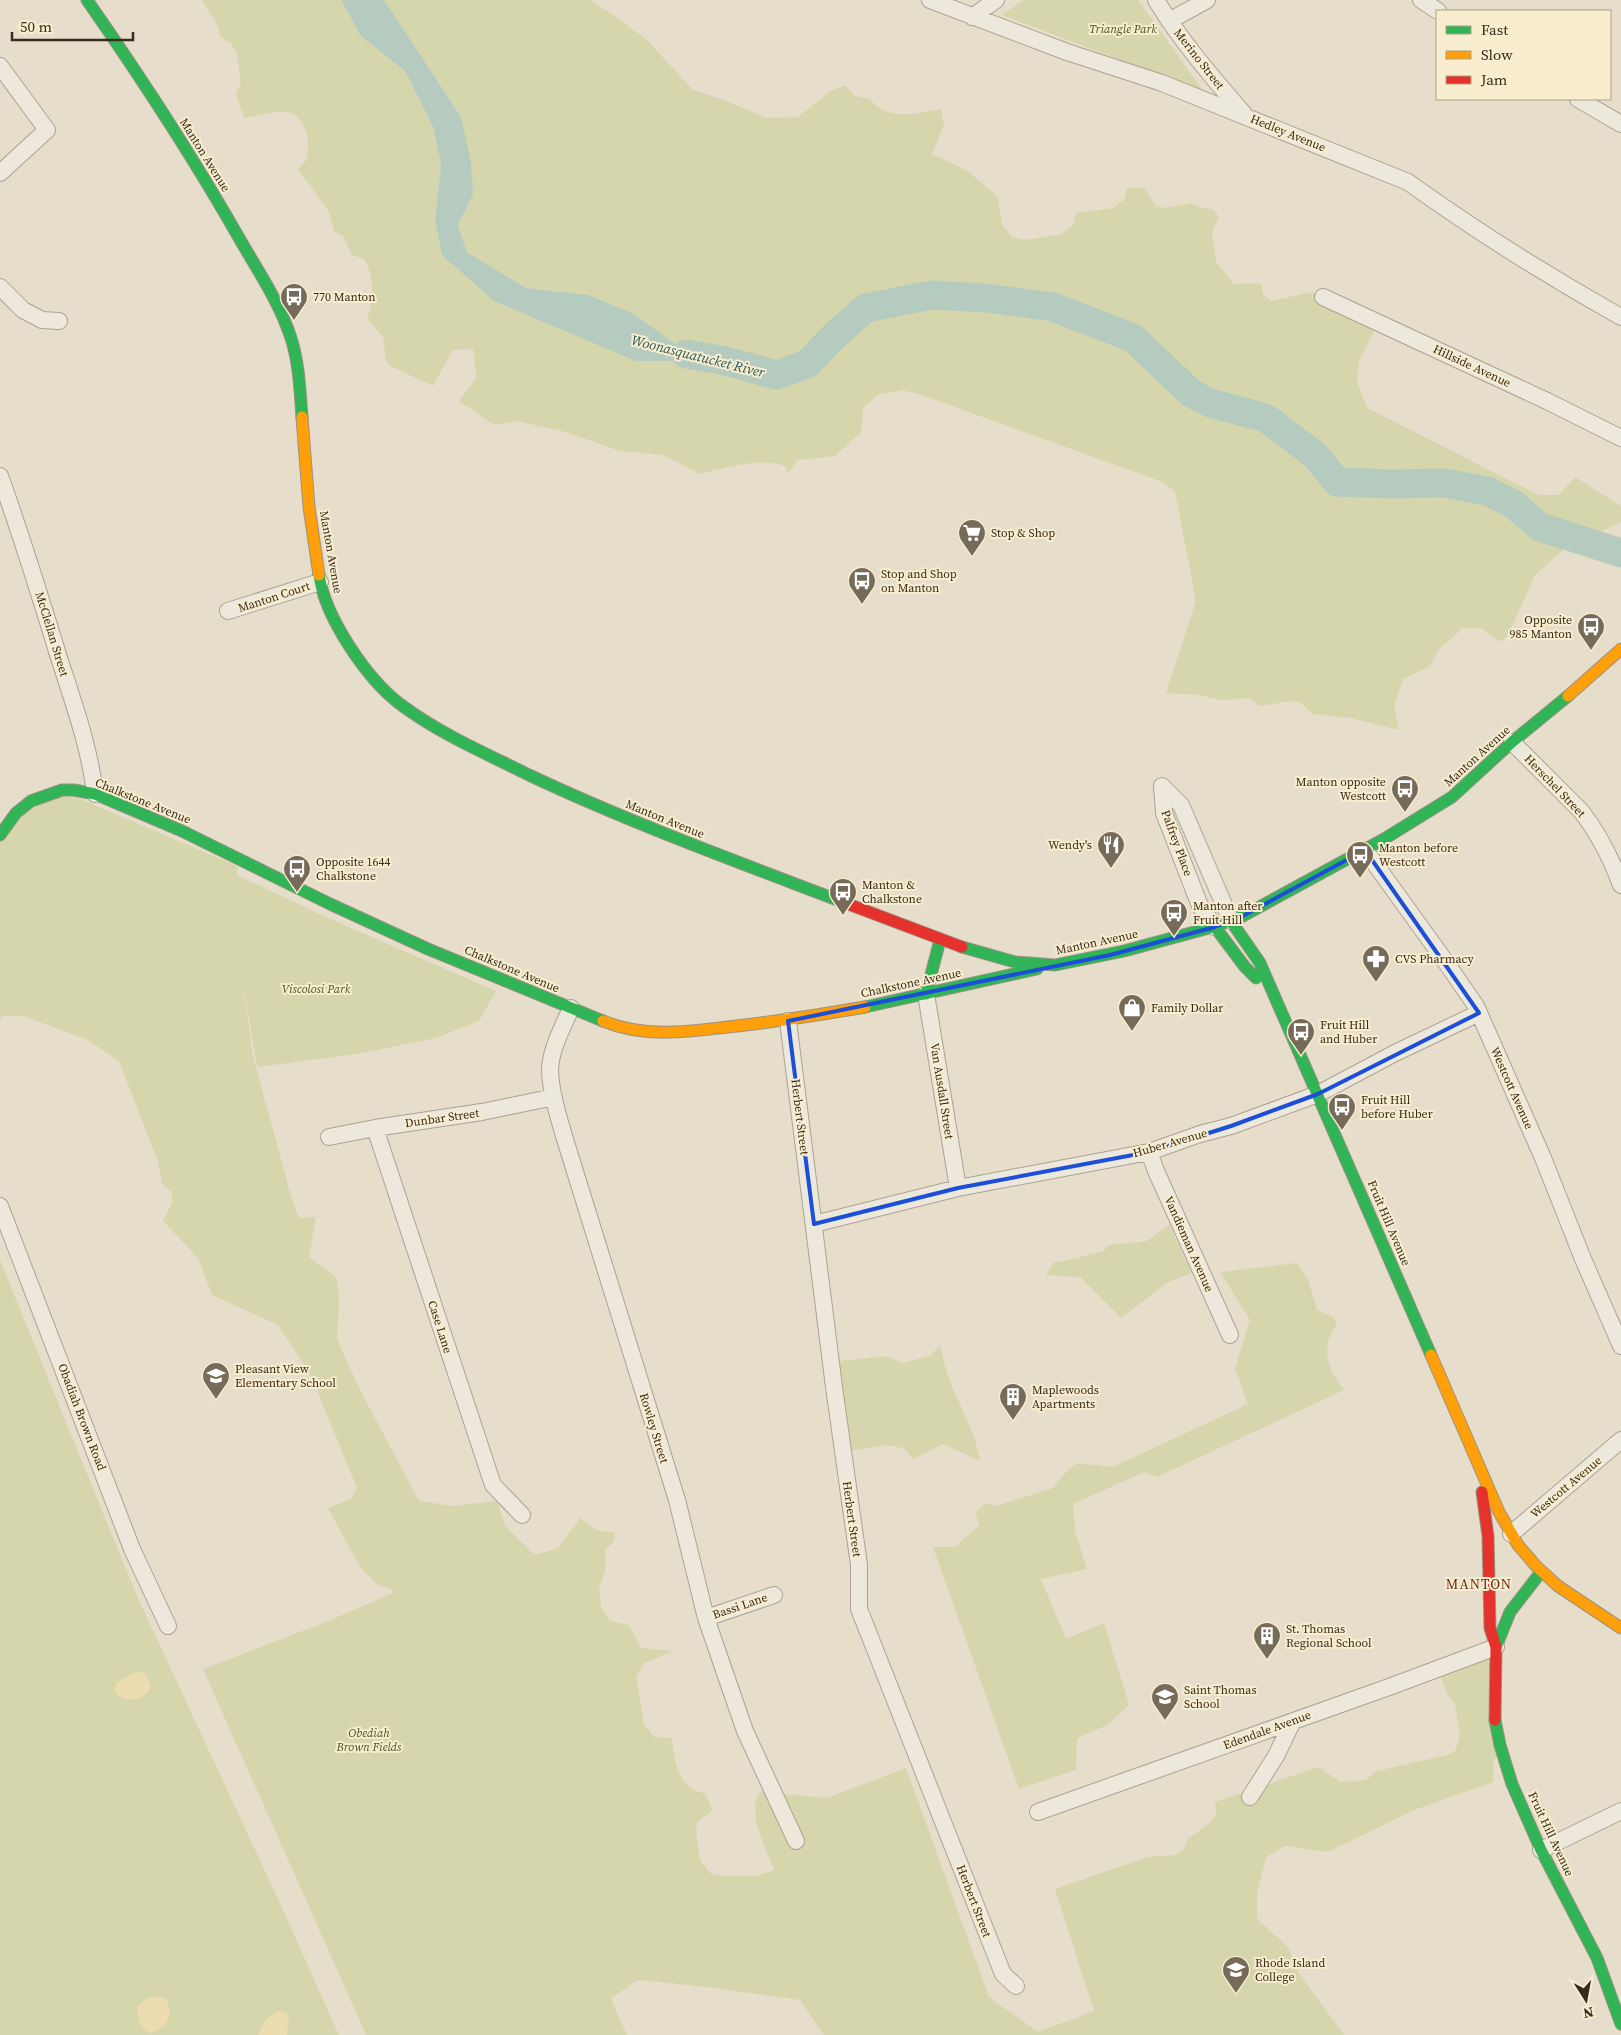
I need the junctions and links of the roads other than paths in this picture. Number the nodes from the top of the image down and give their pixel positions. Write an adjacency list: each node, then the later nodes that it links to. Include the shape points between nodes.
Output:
1 (88, 0): 21 (main road, Manton Avenue, via 223,209 278,308 290,338 298,368 312,539)
2 (930, 0): 8 (street, Hedley Avenue)
3 (996, 0): 8 (street)
4 (1156, 0): 9 (street, Merino Street)
5 (1207, 0): 9 (street)
6 (1421, 0): 7 (street)
7 (1436, 10)
8 (972, 17): 12 (street, Hedley Avenue, via 1162,83)
9 (1169, 21): 12 (street, Merino Street)
10 (0, 66): 14 (street, via 47,130)
11 (1580, 100): 13 (street)
12 (1245, 116): 17 (street, Hedley Avenue, via 1408,182 1570,289)
13 (1621, 124)
14 (0, 173)
15 (0, 287): 18 (street, via 23,310 42,320)
16 (1323, 297): 19 (street, Hillside Avenue)
17 (1621, 317)
18 (59, 321)
19 (1621, 438)
20 (0, 476): 25 (street, McClellan Street, via 70,691)
21 (320, 582): 22 (street, Manton Court); 31 (main road, Manton Avenue, via 335,622 361,662 399,702 446,735 591,804)
22 (228, 611)
23 (1621, 649): 24 (main road, Manton Avenue)
24 (1512, 742): 27 (main road, Manton Avenue, via 1452,797); 28 (street, Herschel Street, via 1590,822 1611,858)
25 (95, 794): 26 (main road, Chalkstone Avenue, via 62,790 31,802 16,813); 35 (main road, Chalkstone Avenue, via 182,831 428,949)
26 (0, 835)
27 (1365, 850): 29 (main road, Manton Avenue); 36 (street, Westcott Avenue)
28 (1621, 885)
29 (1231, 921): 30 (main road, Manton Avenue); 30 (street, Palfrey Place, via 1181,805 1162,786 1164,814 1200,906); 34 (main road, Fruit Hill Avenue, via 1260,963)
30 (1214, 926): 32 (main road, Manton Avenue, via 1110,955); 34 (main road, Fruit Hill Avenue)
31 (940, 940): 32 (main road, Manton Avenue, via 987,956); 33 (main road)
32 (1055, 966): 33 (main road, Chalkstone Avenue)
33 (926, 994): 37 (main road, Chalkstone Avenue); 43 (street, Van Ausdall Street)
34 (1274, 996): 38 (main road, Fruit Hill Avenue)
35 (571, 1008): 37 (main road, Chalkstone Avenue, via 612,1025 649,1033); 39 (street, Rowley Street, via 550,1070)
36 (1479, 1013): 38 (street, Huber Avenue); 47 (street, Westcott Avenue)
37 (788, 1021): 45 (street, Herbert Street)
38 (1318, 1094): 42 (street, Huber Avenue); 49 (main road, Fruit Hill Avenue)
39 (554, 1097): 40 (street, Dunbar Street); 54 (street, Rowley Street, via 677,1500)
40 (375, 1128): 41 (street, Dunbar Street); 50 (street, Case Lane, via 492,1485)
41 (329, 1138)
42 (1149, 1152): 43 (street, Huber Avenue); 46 (street, Vandieman Avenue)
43 (958, 1188): 45 (street, Huber Avenue)
44 (0, 1206): 55 (street, Obadiah Brown Road, via 132,1549)
45 (814, 1224): 64 (street, Herbert Street, via 859,1565 859,1609 1003,1974)
46 (1230, 1335)
47 (1621, 1346)
48 (1621, 1440): 51 (street, Westcott Avenue)
49 (1477, 1461): 51 (main road, Fruit Hill Avenue); 57 (main road, Fruit Hill Avenue, via 1488,1536 1490,1628)
50 (522, 1515)
51 (1511, 1534): 52 (main road, Fruit Hill Avenue)
52 (1541, 1572): 56 (main road, Fruit Hill Avenue, via 1559,1588); 57 (main road, Fruit Hill Avenue, via 1510,1612)
53 (774, 1595): 54 (street, Bassi Lane)
54 (706, 1618): 62 (street, Rowley Street, via 745,1731)
55 (168, 1626)
56 (1621, 1628)
57 (1496, 1647): 58 (street, Edendale Avenue); 63 (main road, Fruit Hill Avenue, via 1496,1724 1500,1745 1512,1784)
58 (1293, 1721): 59 (street); 61 (street, Edendale Avenue)
59 (1250, 1797)
60 (1621, 1811): 63 (street)
61 (1038, 1812)
62 (796, 1841)
63 (1541, 1850): 65 (main road, Fruit Hill Avenue, via 1597,1958)
64 (1016, 1986)
65 (1621, 2024)

